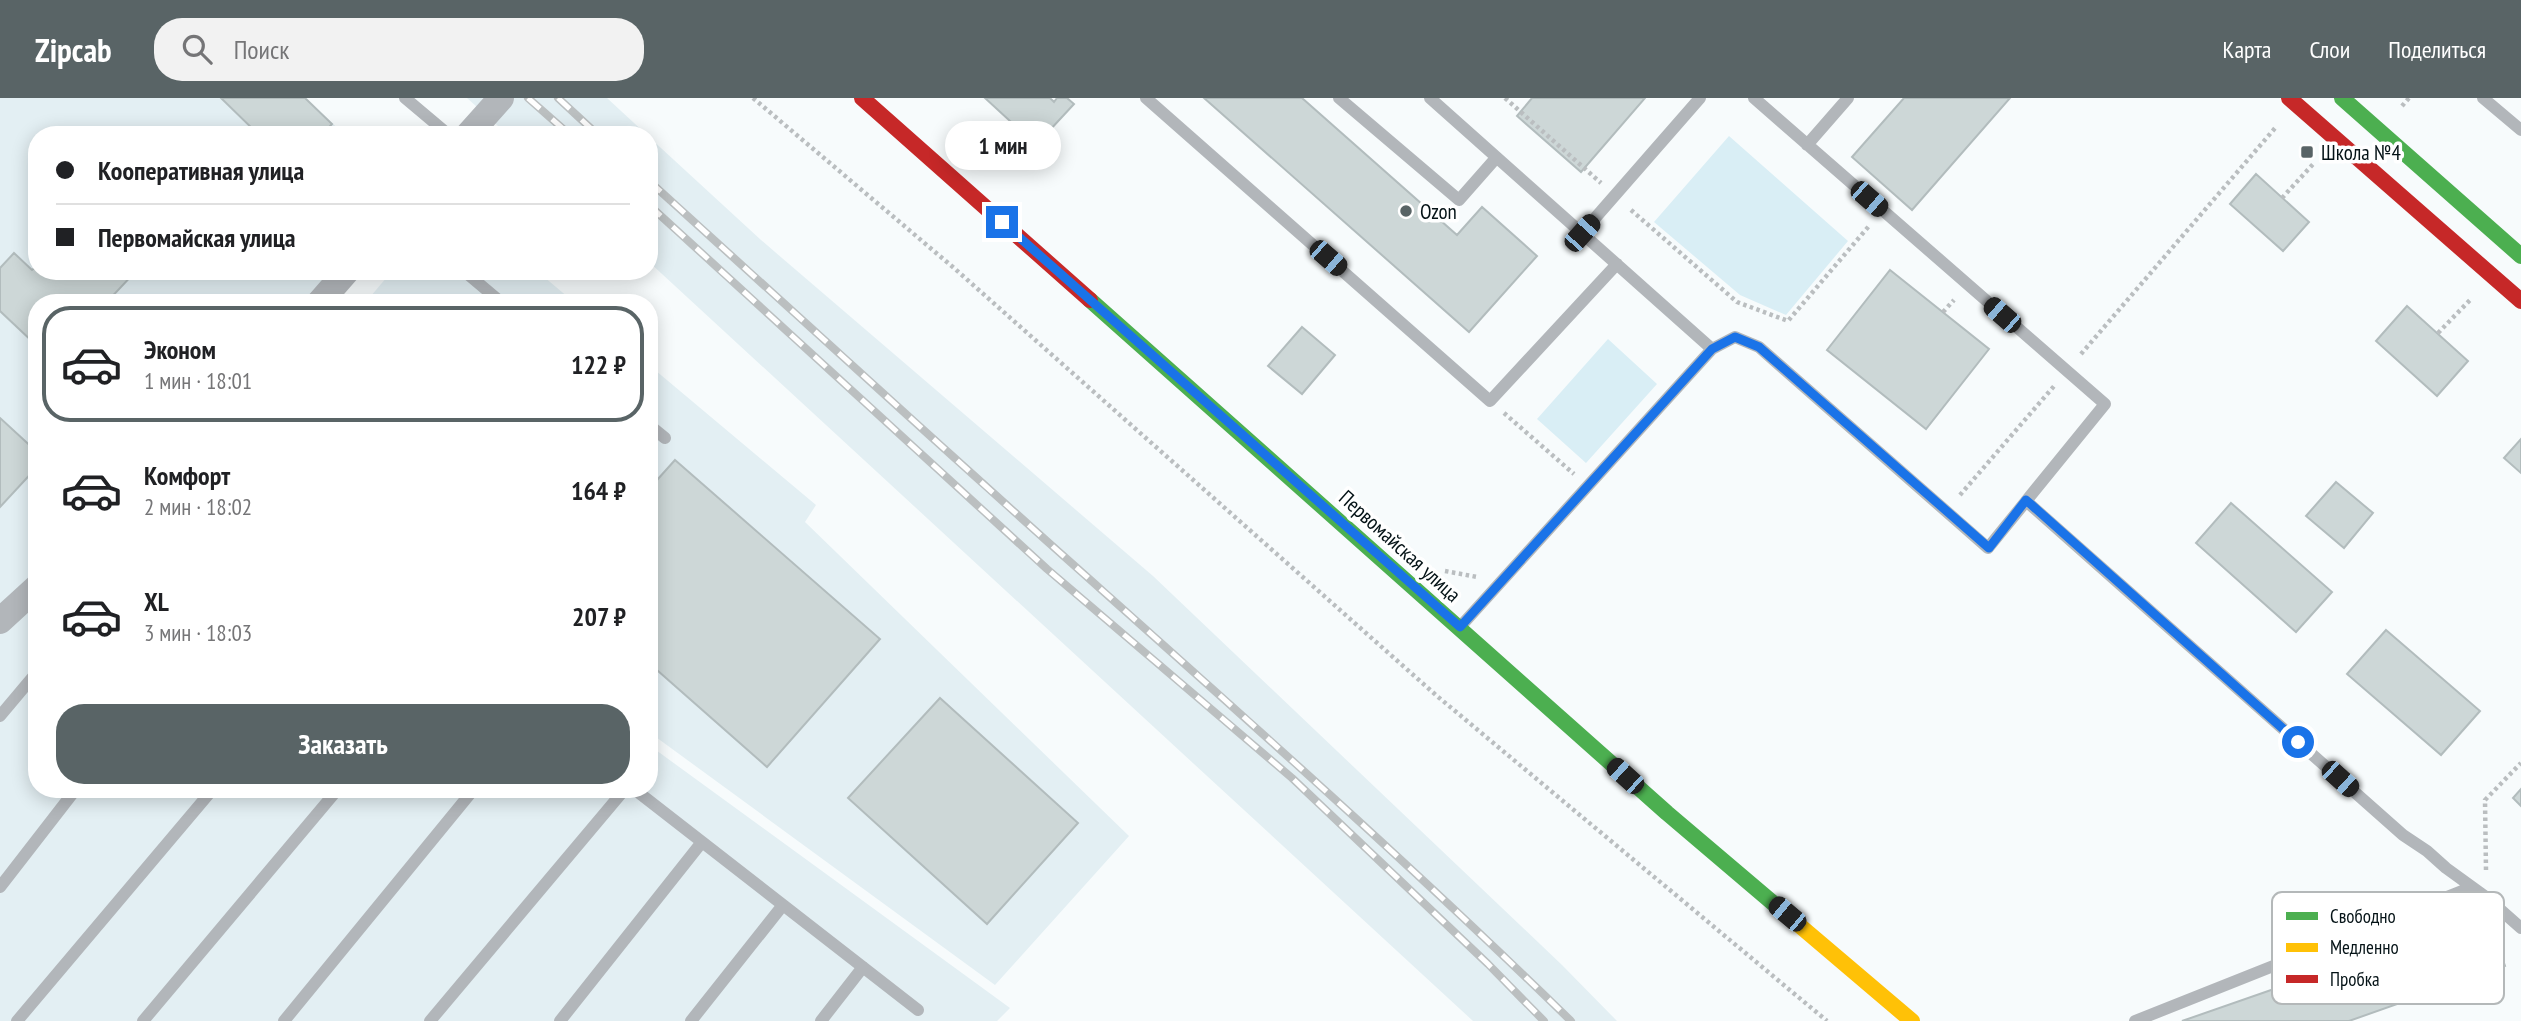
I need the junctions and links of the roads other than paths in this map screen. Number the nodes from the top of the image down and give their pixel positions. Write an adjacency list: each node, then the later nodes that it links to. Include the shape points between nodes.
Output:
1 (405, 98): 13 (lane)
2 (501, 98): 14 (street)
3 (862, 98): 32 (street, Первомайская улица)
4 (1146, 98): 20 (lane, via 1490,401)
5 (1339, 98): 17 (lane, via 1459,200)
6 (1430, 98): 17 (lane)
7 (1700, 98): 18 (lane)
8 (1754, 98): 16 (lane)
9 (1848, 98): 16 (lane)
10 (2289, 98): 25 (street)
11 (2342, 98): 19 (street)
12 (2483, 98): 15 (lane)
13 (438, 126)
14 (476, 126)
15 (2521, 130)
16 (1807, 145): 29 (lane, via 2105,404)
17 (1496, 158): 18 (lane)
18 (1582, 233): 20 (lane)
19 (2521, 256)
20 (1617, 264): 26 (lane)
21 (339, 280): 23 (street)
22 (475, 280): 24 (lane)
23 (327, 294)
24 (491, 294)
25 (2521, 301)
26 (1712, 349): 29 (lane, via 1735,337 1759,347 1989,548); 32 (lane)
27 (658, 432): 28 (lane)
28 (665, 438)
29 (2026, 500): 43 (lane, via 2403,835)
30 (28, 595): 31 (street)
31 (0, 621)
32 (1460, 627): 59 (street, Первомайская улица, via 1667,813)
33 (28, 683): 34 (lane)
34 (0, 716)
35 (69, 798): 42 (lane)
36 (205, 798): 52 (lane)
37 (330, 798): 53 (lane)
38 (467, 798): 54 (lane)
39 (617, 798): 55 (lane)
40 (646, 798): 41 (lane)
41 (702, 842): 46 (lane); 56 (lane)
42 (0, 887)
43 (2472, 887): 44 (lane); 45 (lane)
44 (2459, 892)
45 (2479, 892)
46 (783, 905): 49 (lane); 57 (lane)
47 (2504, 913): 48 (lane)
48 (2521, 928)
49 (863, 967): 51 (lane); 58 (lane)
50 (2272, 967): 60 (lane)
51 (918, 1010)
52 (17, 1021)
53 (143, 1021)
54 (284, 1021)
55 (430, 1021)
56 (560, 1021)
57 (691, 1021)
58 (821, 1021)
59 (1912, 1021)
60 (2135, 1021)

